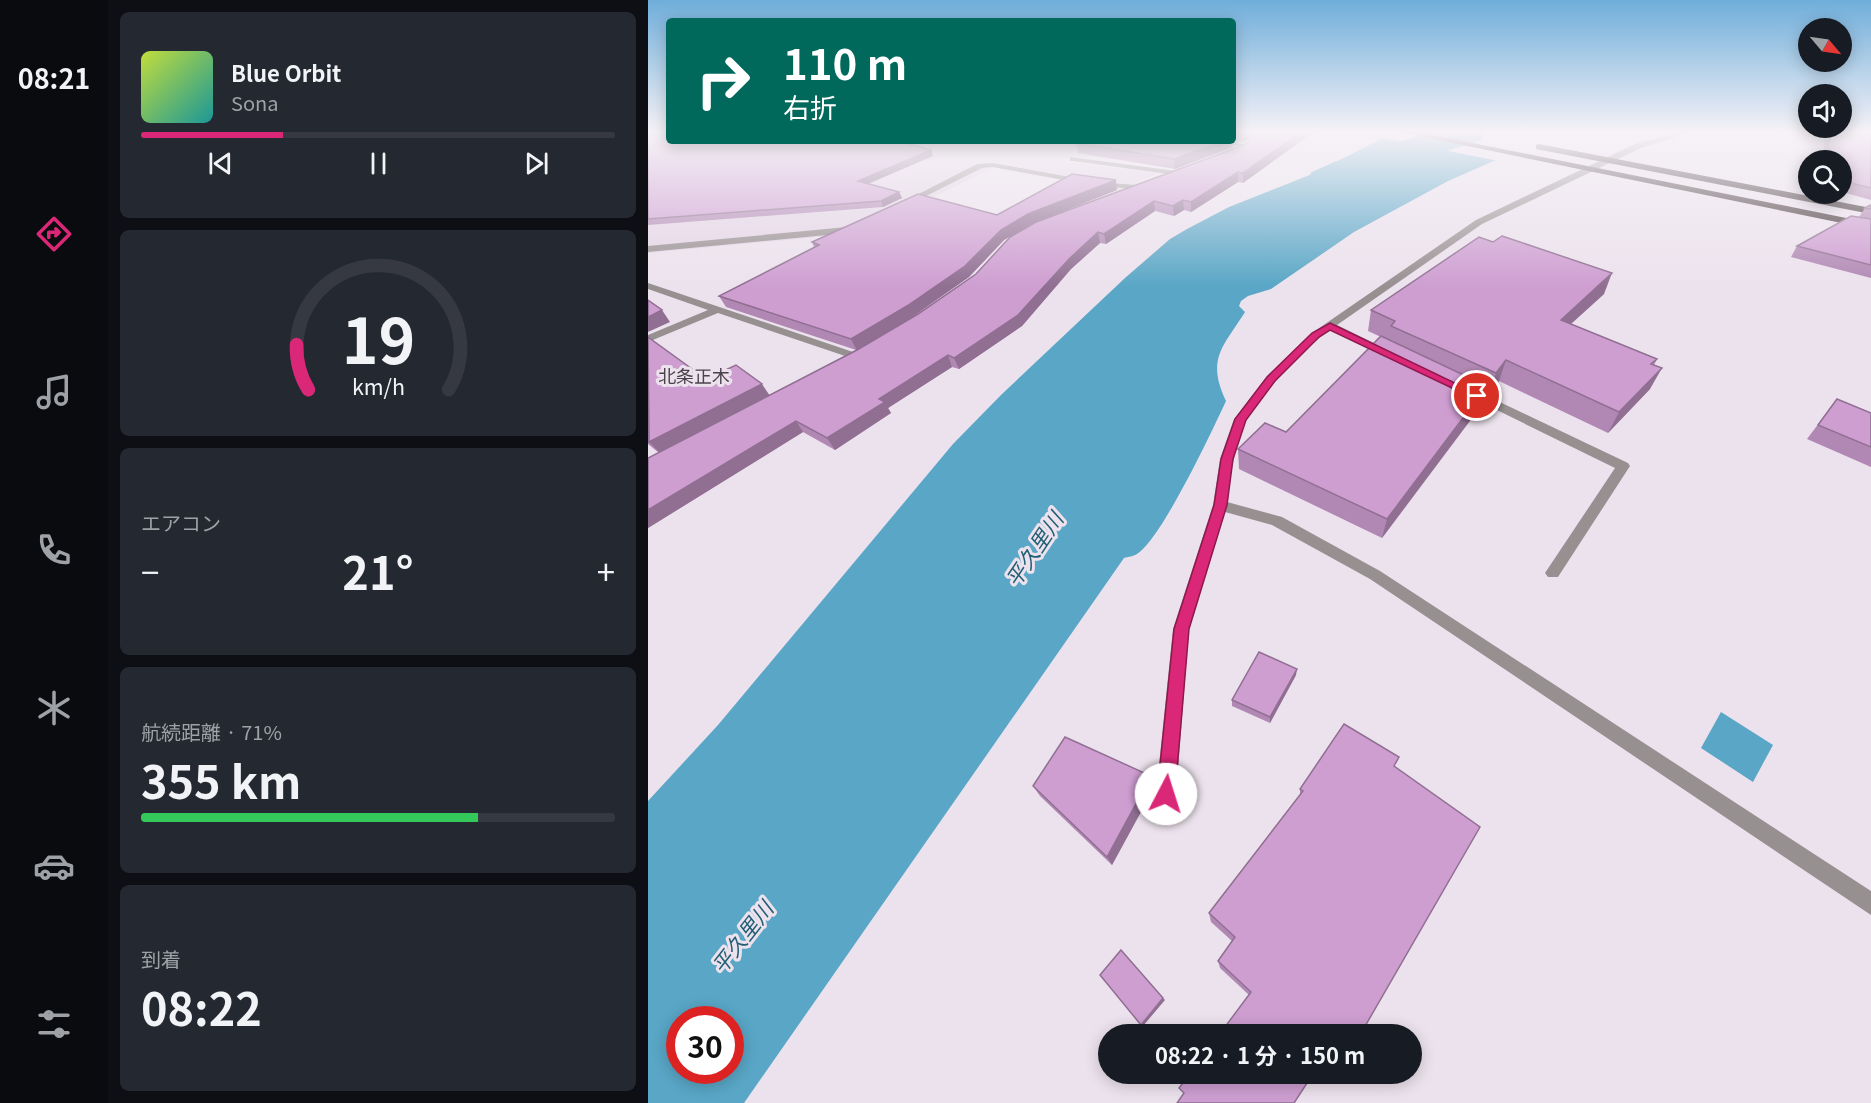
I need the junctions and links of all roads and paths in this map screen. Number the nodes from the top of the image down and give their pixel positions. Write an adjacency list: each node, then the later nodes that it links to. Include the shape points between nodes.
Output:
1 (945, 183): 9 (street)
2 (1101, 183): 7 (street)
3 (1552, 183): 16 (street, via 1479,222)
4 (1659, 183): 12 (highway)
5 (1729, 183): 10 (highway)
6 (1146, 184): 7 (street)
7 (1136, 188): 8 (street)
8 (1116, 195)
9 (898, 207)
10 (1871, 211)
11 (868, 222): 13 (street, via 848,230)
12 (1871, 226)
13 (648, 249)
14 (648, 286): 15 (street)
15 (717, 309): 17 (street); 19 (street, via 861,355)
16 (1330, 326): 18 (street); 21 (street, via 1271,379 1240,419 1227,459)
17 (648, 339)
18 (1403, 361)
19 (837, 368)
20 (1456, 386): 22 (street, via 1623,466)
21 (1220, 505): 23 (street, via 1181,629); 24 (street, via 1277,521 1375,575)
22 (1553, 573)
23 (1166, 794)
24 (1871, 904)

